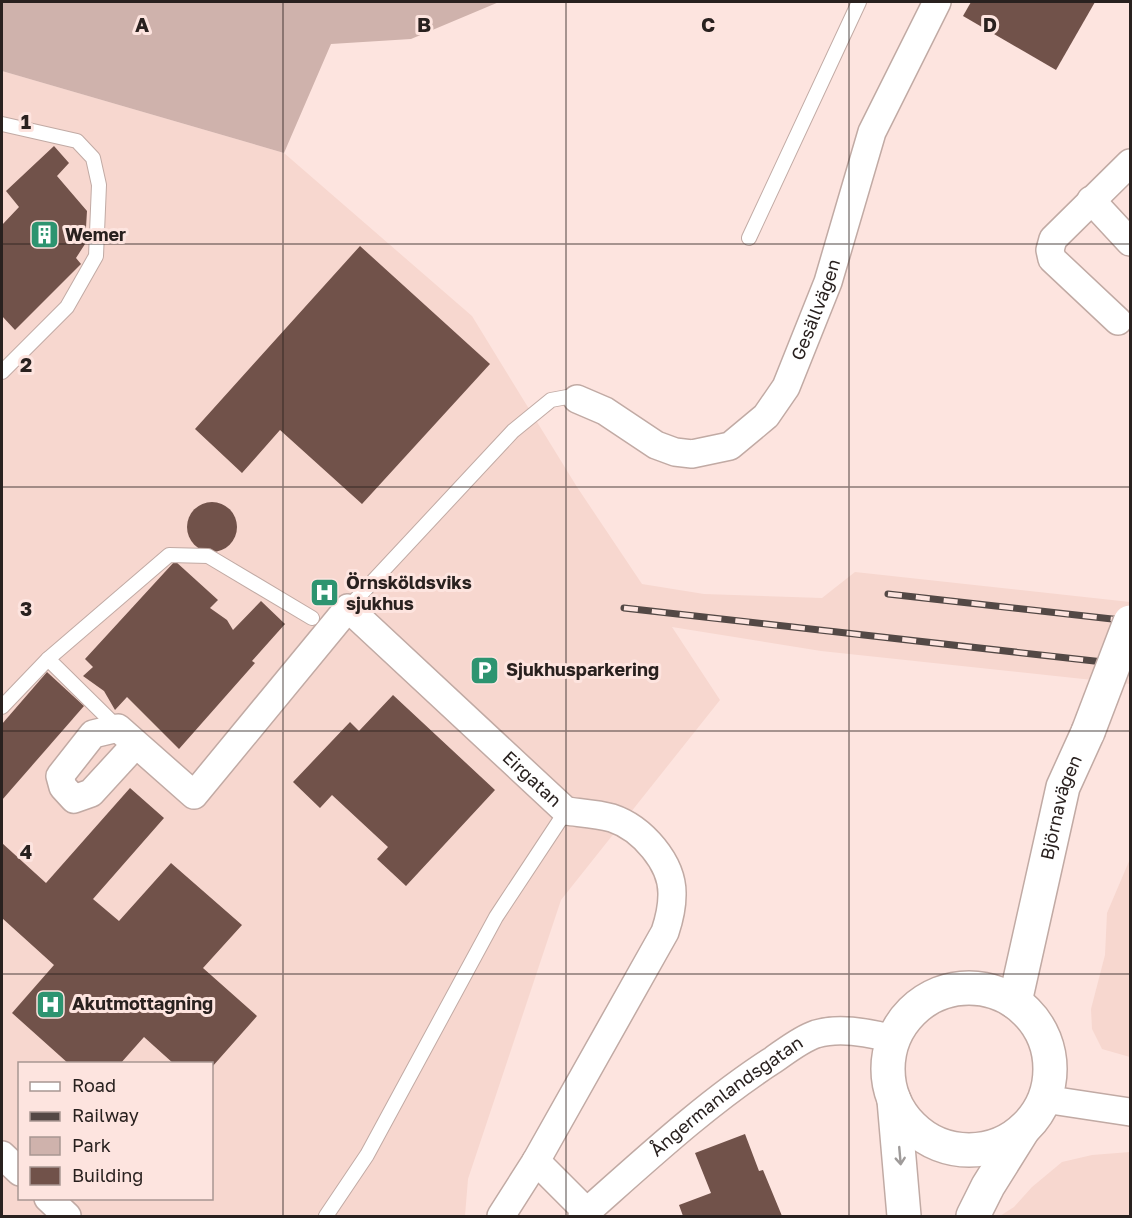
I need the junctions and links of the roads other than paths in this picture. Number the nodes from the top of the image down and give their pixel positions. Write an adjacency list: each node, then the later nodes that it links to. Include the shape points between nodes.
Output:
1 (859, 2): 6 (lane)
2 (937, 2): 10 (street, Gesällvägen, via 872,132 828,282 786,387 766,416 730,446 692,454 656,445 605,411)
3 (2, 124): 9 (lane, via 77,141 93,158 99,185 96,256 68,307)
4 (1131, 163): 5 (street)
5 (1091, 200): 7 (street); 8 (street, via 1053,239 1050,250 1053,259)
6 (749, 238)
7 (1131, 242)
8 (1118, 321)
9 (2, 372)
10 (578, 399): 11 (lane, via 551,400 513,431)
11 (348, 608): 16 (street, via 194,795); 17 (street, Eirgatan)
12 (312, 618): 14 (lane, via 208,556 169,555)
13 (1131, 622): 18 (main road, Björnavägen, bridge, via 1063,787)
14 (48, 659): 15 (lane); 16 (lane)
15 (2, 707)
16 (127, 736)
17 (566, 811): 25 (street, Eirgatan, via 610,817 628,824 658,854 667,870 672,893 665,932); 30 (lane, via 496,917 367,1155)
18 (1015, 1002): 19 (main road, via 978,988 951,989 916,1007); 21 (main road, via 1034,1021 1046,1046 1050,1073)
19 (893, 1039): 20 (main road, via 888,1062); 28 (street, Ångermanlandsgatan, via 848,1032 817,1034 801,1042 743,1079)
20 (893, 1098): 23 (main road, via 915,1129 951,1148 991,1147); 32 (main road, one-way to 32)
21 (1044, 1099): 22 (street); 23 (main road)
22 (1131, 1112)
23 (1025, 1127): 33 (main road)
24 (2, 1155): 26 (street)
25 (536, 1161): 28 (street); 31 (street, Eirgatan)
26 (18, 1170)
27 (50, 1200): 29 (street)
28 (586, 1215)
29 (68, 1216)
30 (326, 1216)
31 (501, 1216)
32 (904, 1216)
33 (973, 1216)

